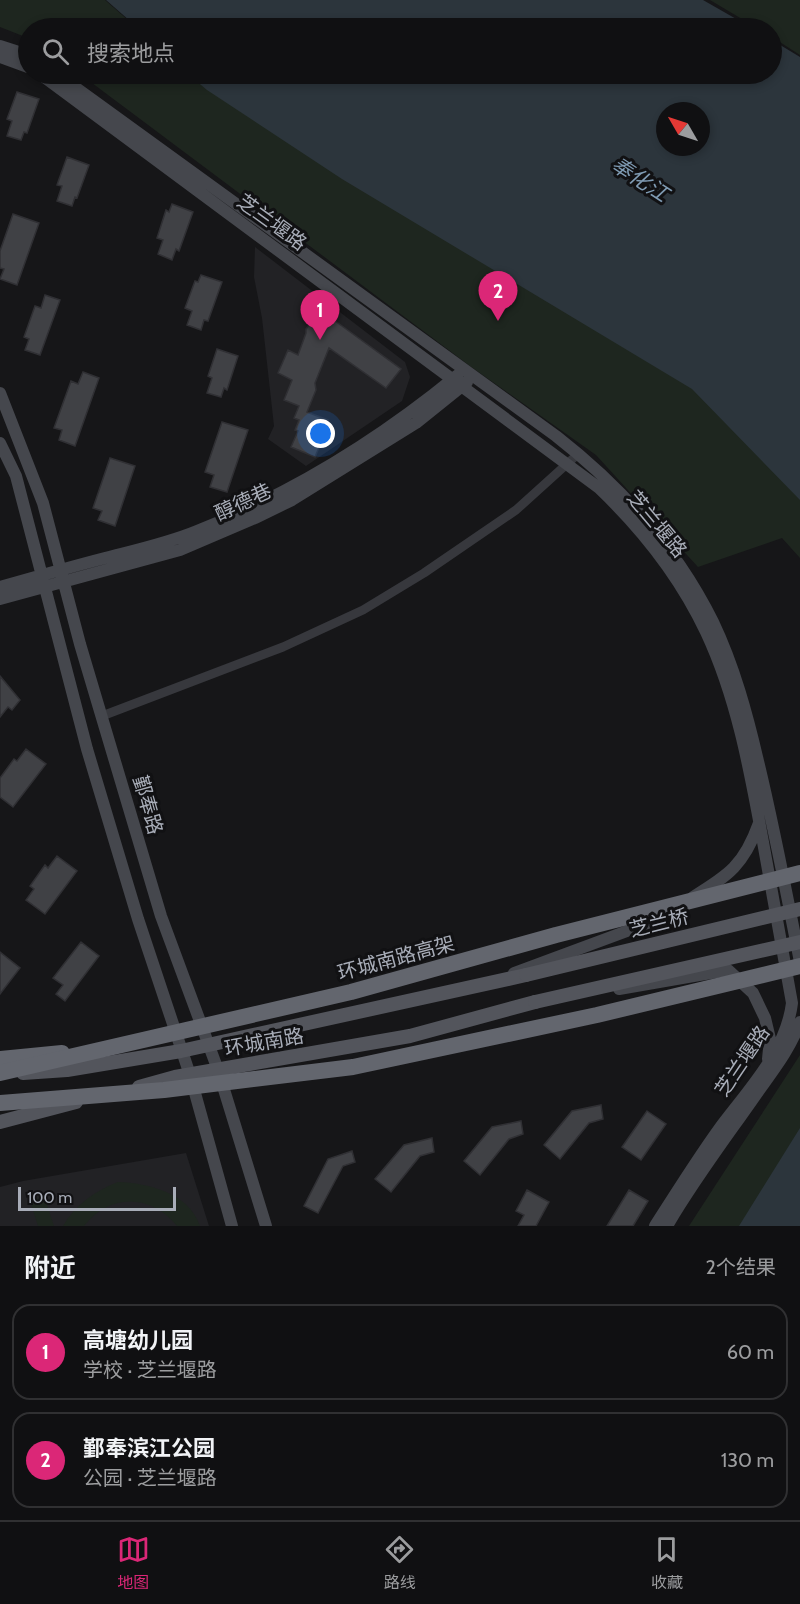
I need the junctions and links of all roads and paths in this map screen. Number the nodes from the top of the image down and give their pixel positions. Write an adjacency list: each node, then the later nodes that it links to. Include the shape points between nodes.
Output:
1 (0, 46): 2 (street)
2 (18, 52)
3 (0, 57): 4 (street)
4 (18, 63)
5 (54, 84): 7 (street, 芝兰堰路)
6 (70, 84): 7 (street, 芝兰堰路)
7 (463, 378): 10 (street, 芝兰堰路); 11 (street, 芝兰堰路); 12 (street, 醇德巷, via 307,479 272,497 196,532)
8 (0, 393): 12 (street, 鄞奉路, via 43,503)
9 (0, 443): 13 (street, via 16,476)
10 (578, 454): 11 (street); 21 (street, 芝兰堰路, via 635,508 661,539 713,622 752,733)
11 (568, 463): 16 (street, via 516,510 363,610 272,651); 17 (street, 芝兰堰路, via 639,529 662,558 706,633 736,714)
12 (62, 575): 13 (street, 醇德巷); 16 (street, 鄞奉路)
13 (42, 581): 14 (street, 醇德巷); 15 (street, 醇德巷); 28 (street, via 87,749)
14 (0, 587)
15 (0, 599)
16 (102, 716): 26 (street, 鄞奉路, via 161,916)
17 (759, 822): 23 (street, via 750,849 724,878 646,924); 30 (street, 芝兰堰路, via 792,1003 787,1029)
18 (800, 873): 27 (highway, 环城南路高架, bridge, via 351,992)
19 (800, 909): 22 (main road, 芝兰桥, bridge)
20 (800, 942): 24 (main road, bridge)
21 (800, 964): 34 (highway, bridge, via 597,1015 353,1066)
22 (526, 975): 23 (main road, 环城南路)
23 (478, 986): 26 (main road, 环城南路)
24 (535, 1002): 30 (street, via 728,970 753,993 765,1018 770,1039); 31 (main road, 环城南路, via 410,1035)
25 (800, 1022): 41 (street, 芝兰堰路, via 784,1054)
26 (209, 1045): 28 (main road, 环城南路); 31 (street, 鄞奉路)
27 (114, 1048): 29 (highway, bridge); 32 (highway, 环城南路高架, bridge)
28 (181, 1051): 32 (main road, 环城南路, via 68,1070); 33 (street)
29 (0, 1059)
30 (768, 1061): 40 (street, 芝兰堰路)
31 (218, 1070): 33 (main road, 环城南路); 39 (street, 鄞奉路)
32 (0, 1074)
33 (190, 1075): 37 (main road, 环城南路); 38 (street)
34 (98, 1095): 35 (highway, bridge); 36 (highway, bridge)
35 (0, 1103)
36 (0, 1112)
37 (0, 1122)
38 (232, 1226)
39 (266, 1226)
40 (655, 1226)
41 (667, 1226)

